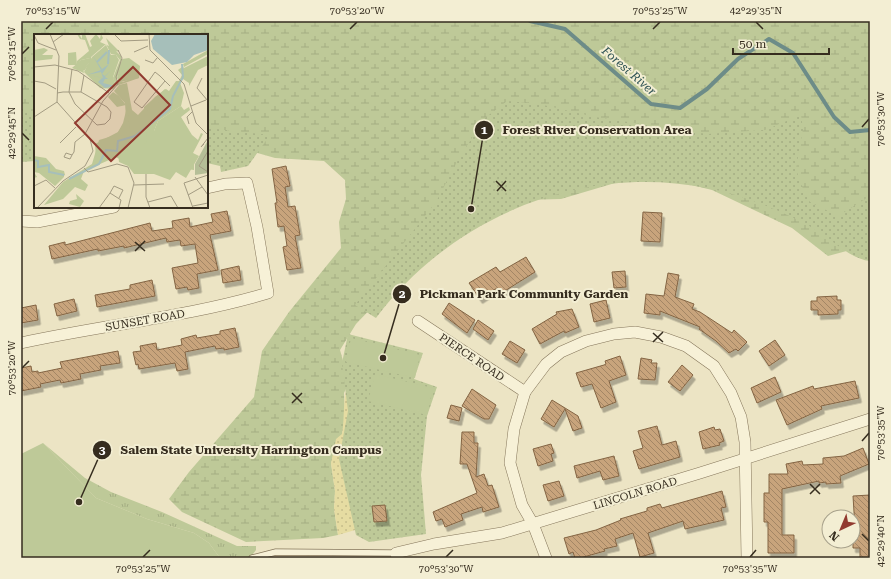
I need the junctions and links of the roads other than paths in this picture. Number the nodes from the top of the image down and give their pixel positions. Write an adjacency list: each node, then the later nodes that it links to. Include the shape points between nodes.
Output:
1 (208, 188): 5 (street, SUNSET ROAD, via 247,183 258,227 268,293 228,305 64,333)
2 (109, 208): 3 (street, via 37,222)
3 (21, 222)
4 (418, 321): 6 (street, PIERCE ROAD)
5 (21, 343)
6 (525, 392): 8 (street, via 546,364 561,352 586,341 635,332 661,336 686,346 714,366 731,393 741,417 745,442); 9 (street, via 514,430 510,463 522,505)
7 (870, 419): 8 (street, LINCOLN ROAD)
8 (744, 459): 9 (street, LINCOLN ROAD); 13 (street)
9 (533, 524): 10 (street, LINCOLN ROAD, via 502,533 434,544); 12 (street)
10 (396, 556): 11 (lane, via 276,552)
11 (252, 558)
12 (546, 558)
13 (747, 558)

